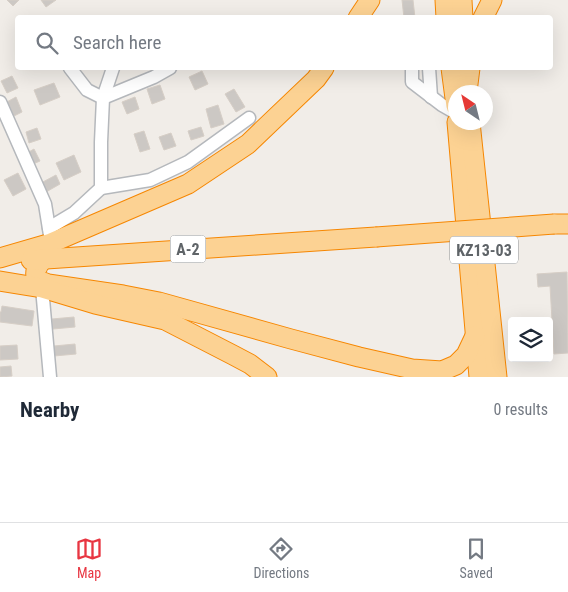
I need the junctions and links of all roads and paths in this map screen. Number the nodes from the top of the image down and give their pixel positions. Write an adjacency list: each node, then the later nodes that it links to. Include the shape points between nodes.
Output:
1 (370, 0): 5 (highway)
2 (445, 0): 6 (highway)
3 (462, 0): 7 (highway)
4 (492, 0): 8 (highway)
5 (360, 15)
6 (446, 15)
7 (463, 15)
8 (484, 15)
9 (72, 70): 20 (street, via 87,90)
10 (112, 70): 20 (street)
11 (166, 70): 20 (street)
12 (323, 70): 28 (highway, via 248,144 188,184)
13 (412, 70): 19 (street, via 412,82)
14 (429, 70): 19 (street)
15 (451, 70): 17 (highway)
16 (468, 70): 18 (highway)
17 (453, 85)
18 (467, 85)
19 (431, 97): 22 (street)
20 (103, 98): 26 (street)
21 (0, 102): 28 (street, via 45,204)
22 (448, 109)
23 (249, 118): 26 (street, via 188,162 150,180)
24 (458, 130): 33 (highway, KZ13-03)
25 (470, 130): 33 (highway, KZ13-03)
26 (101, 188): 28 (street)
27 (561, 224): 28 (highway, A-2, bridge, via 376,237)
28 (48, 243): 29 (highway); 30 (highway, A-2); 33 (highway, via 36,269 40,281 48,284 159,302 299,342 412,369 442,371 456,365 466,355)
29 (0, 258)
30 (0, 263)
31 (0, 281): 32 (highway)
32 (42, 288): 34 (highway, via 165,320); 35 (street)
33 (481, 328): 37 (highway, KZ13-03); 38 (highway, KZ13-03)
34 (250, 371): 36 (highway)
35 (50, 377)
36 (267, 377)
37 (479, 377)
38 (497, 377)

